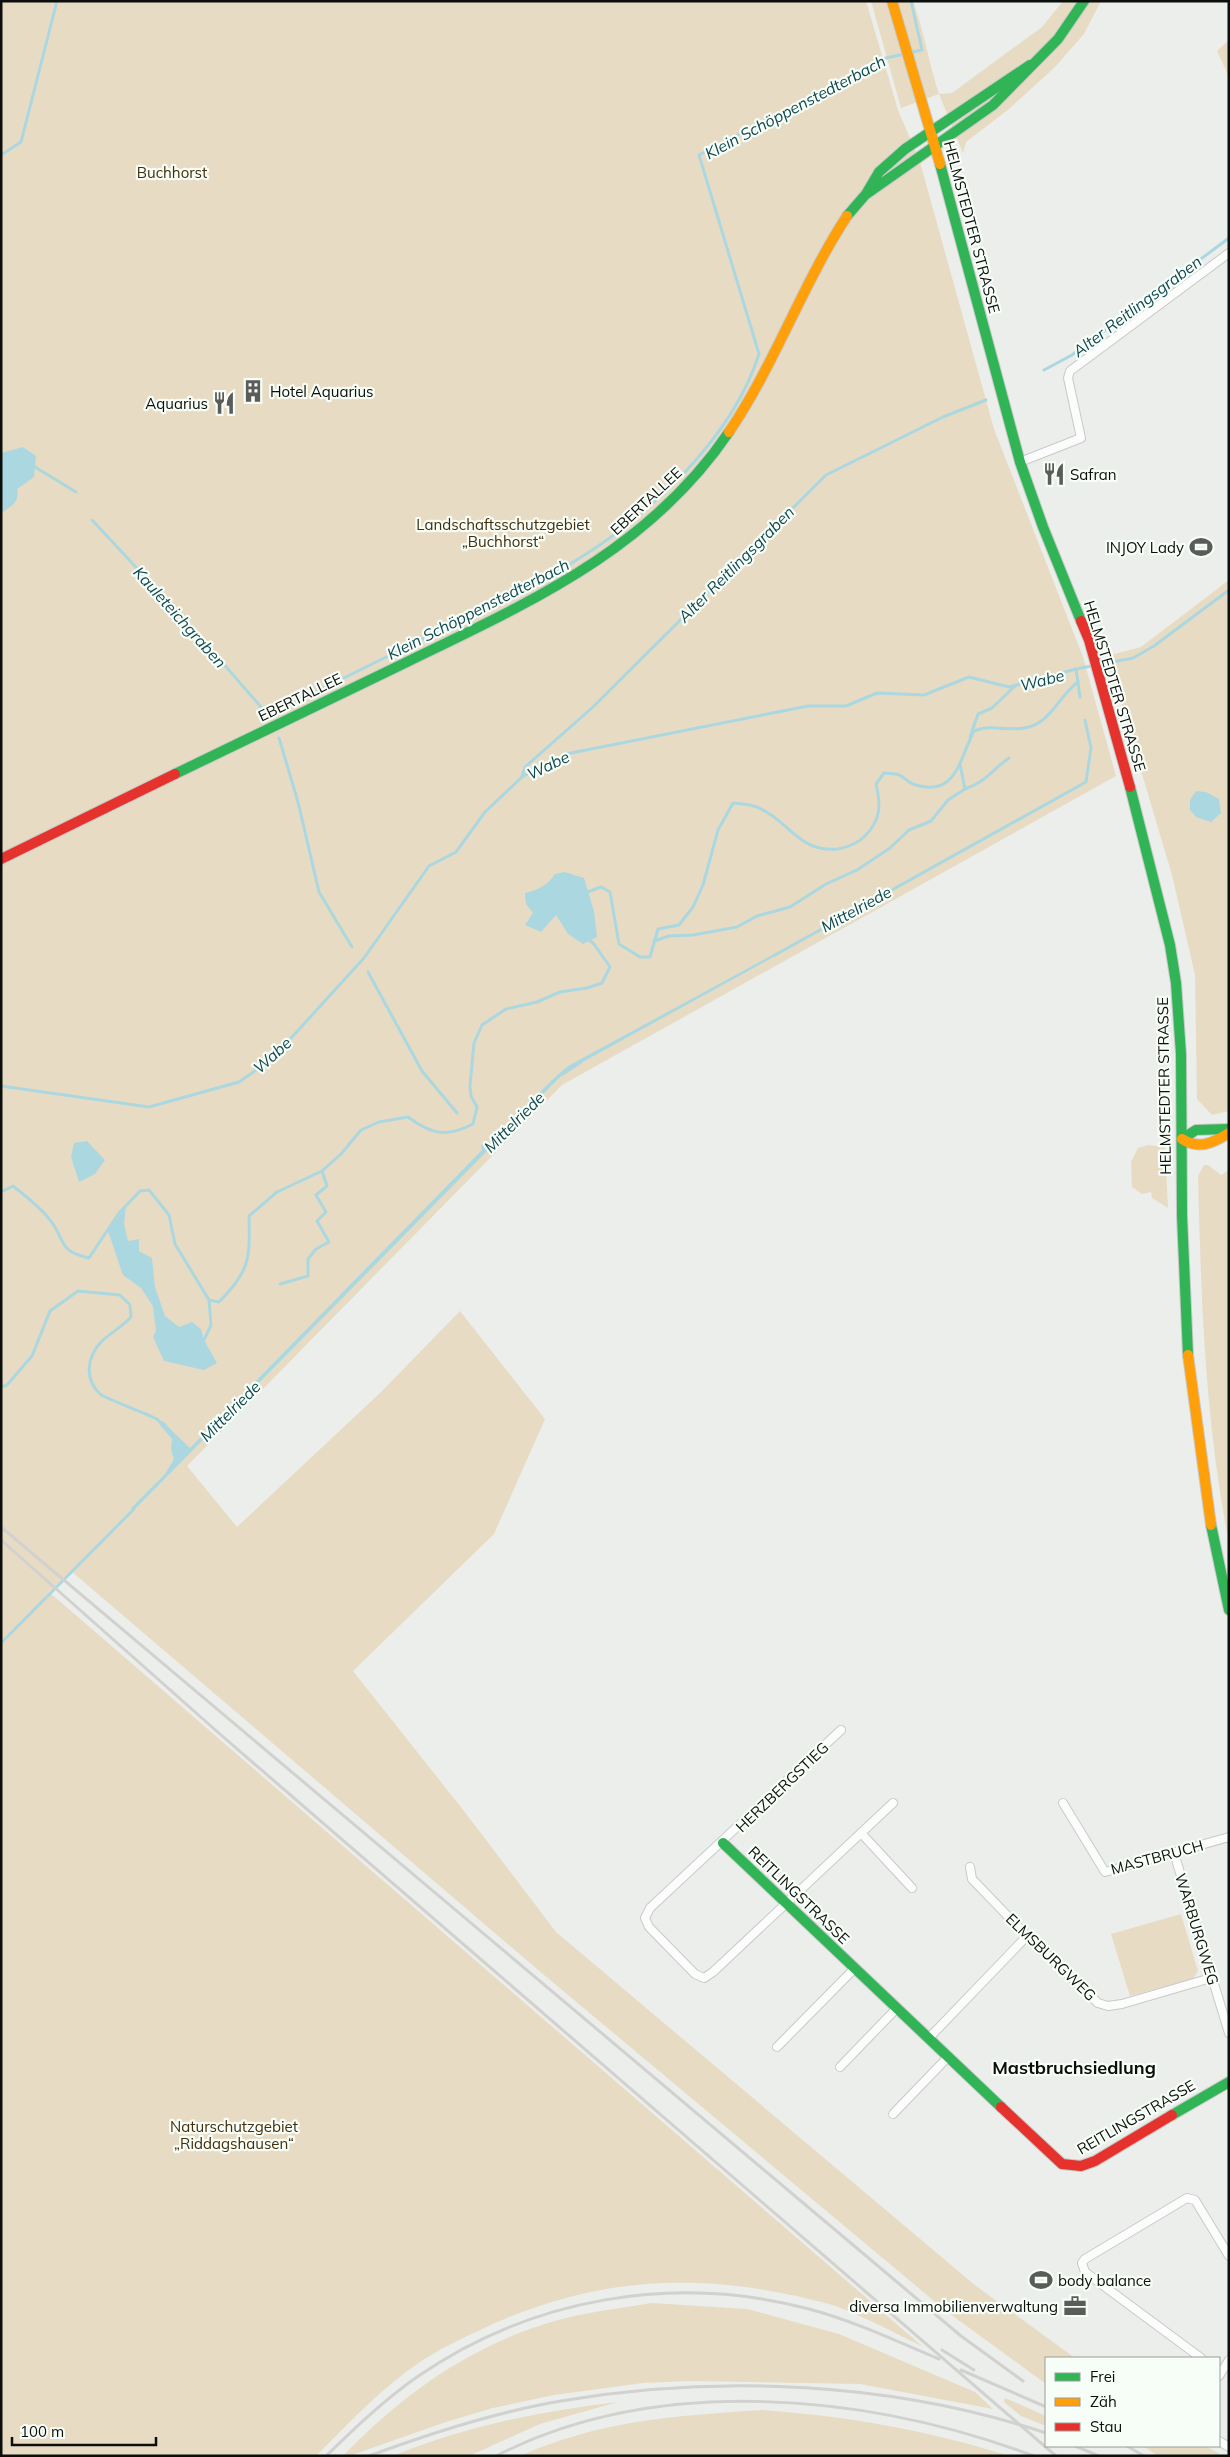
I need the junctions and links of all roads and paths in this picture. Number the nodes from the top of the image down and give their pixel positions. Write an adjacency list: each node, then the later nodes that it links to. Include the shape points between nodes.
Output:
1 (892, 1): 4 (street, HELMSTEDTER STRASSE)
2 (1084, 1): 3 (street, via 1067,28)
3 (1030, 65): 4 (street, EBERTALLEE); 5 (street, EBERTALLEE, via 993,105)
4 (930, 131): 5 (street, HELMSTEDTER STRASSE); 6 (street, EBERTALLEE, via 879,172)
5 (935, 147): 6 (street, EBERTALLEE); 8 (street, HELMSTEDTER STRASSE)
6 (866, 194): 9 (street, EBERTALLEE, via 849,213 823,253 753,396 733,428 683,490 623,544 574,577 524,604)
7 (1229, 253): 8 (street, via 1070,371 1069,384 1081,438)
8 (1020, 462): 12 (street, HELMSTEDTER STRASSE, via 1088,640 1114,726 1172,954 1180,1029)
9 (1, 859)
10 (1229, 1129): 12 (street, via 1196,1130)
11 (1229, 1133): 12 (street, via 1202,1147 1190,1145)
12 (1182, 1139): 13 (street, HELMSTEDTER STRASSE, via 1185,1295 1192,1397 1207,1504)
13 (1229, 1610)
14 (841, 1730): 19 (street, HERZBERGSTIEG)
15 (1063, 1803): 20 (street, MASTBRUCH, via 1105,1872)
16 (893, 1804): 17 (street)
17 (861, 1833): 22 (street); 23 (street)
18 (1229, 1837): 20 (street, MASTBRUCH)
19 (723, 1843): 23 (street, REITLINGSTRASSE); 23 (street, HERZBERGSTIEG, via 650,1908 646,1918 649,1927 695,1974 704,1978 713,1972)
20 (1174, 1853): 26 (street, WARBURGWEG)
21 (970, 1868): 24 (street, ELMSBURGWEG, via 972,1879)
22 (912, 1888)
23 (787, 1904): 25 (street, REITLINGSTRASSE)
24 (1027, 1936): 26 (street, ELMSBURGWEG, via 1098,2003 1108,2006); 29 (street)
25 (855, 1968): 27 (street, REITLINGSTRASSE); 30 (street)
26 (1211, 1978): 28 (street, WARBURGWEG)
27 (896, 2009): 29 (street, REITLINGSTRASSE); 32 (street)
28 (1229, 2033)
29 (929, 2038): 31 (street, REITLINGSTRASSE)
30 (777, 2048)
31 (948, 2057): 33 (street, REITLINGSTRASSE, via 1056,2160 1074,2167 1095,2161); 34 (street)
32 (840, 2067)
33 (1229, 2082)
34 (893, 2114)
35 (1229, 2256): 36 (street, via 1194,2200 1187,2198 1082,2263 1085,2272)
36 (1200, 2357)
37 (1229, 2360): 38 (street)
38 (1220, 2373)

